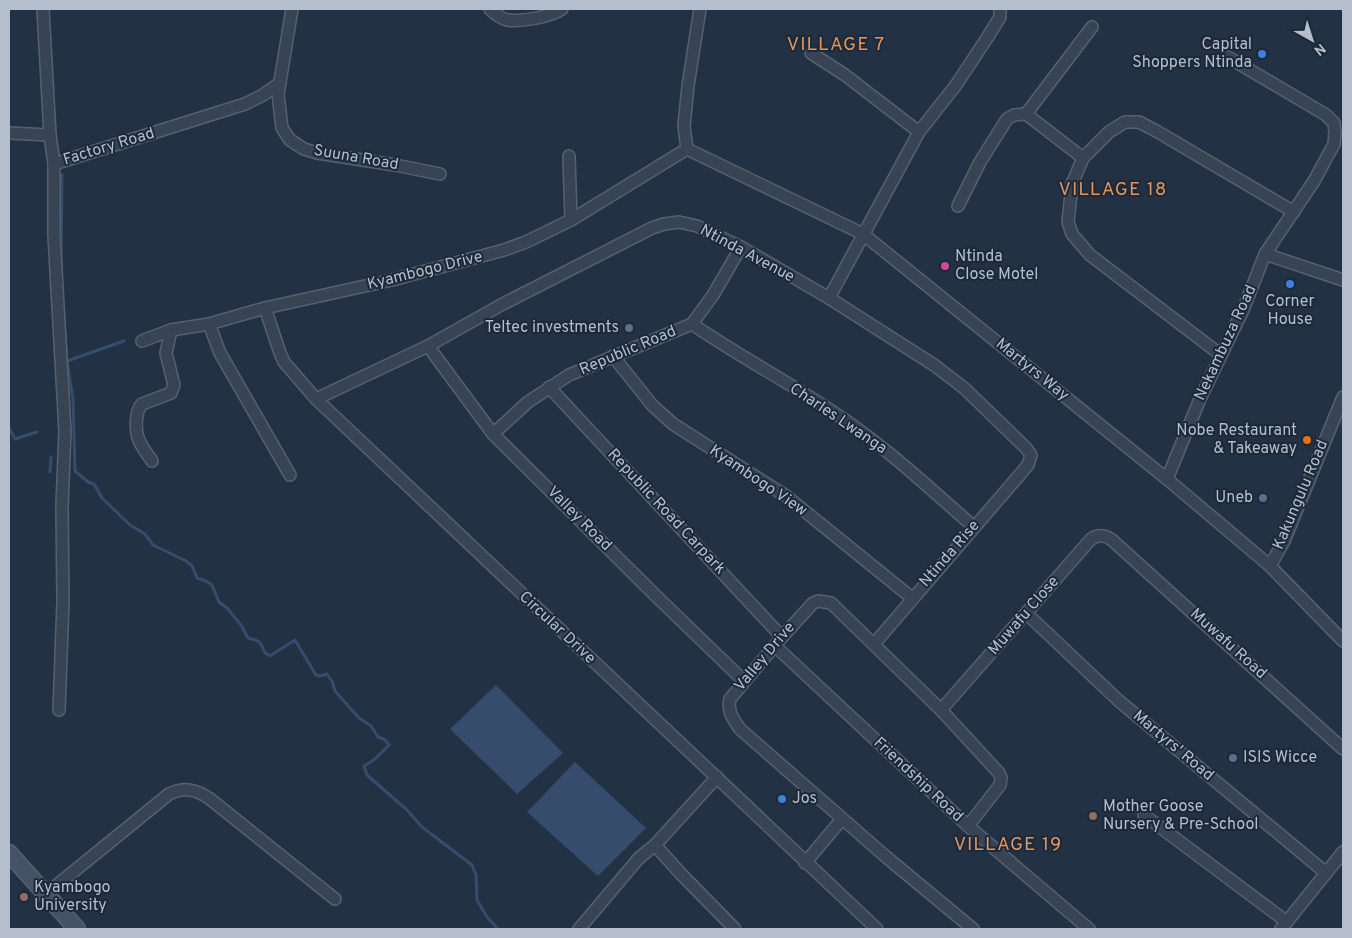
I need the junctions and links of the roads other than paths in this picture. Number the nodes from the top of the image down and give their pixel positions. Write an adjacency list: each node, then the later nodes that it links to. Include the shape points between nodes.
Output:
1 (43, 9): 14 (street, Factory Road)
2 (292, 9): 10 (street, Suuna Road)
3 (490, 9): 4 (street, via 507,20 537,18)
4 (562, 9)
5 (700, 9): 15 (street, via 684,126)
6 (1000, 9): 12 (street, via 1000,17 987,38)
7 (1092, 27): 11 (street)
8 (811, 53): 12 (street)
9 (1226, 56): 21 (street, Nekambuza Road, via 1326,115 1334,123 1334,144)
10 (280, 83): 18 (street, Factory Road, via 245,104); 19 (street, Suuna Road, via 282,128 294,144 317,153)
11 (1026, 114): 17 (street); 20 (street, via 1007,119)
12 (919, 132): 23 (street)
13 (9, 133): 14 (street)
14 (50, 135): 18 (street, Factory Road)
15 (687, 150): 22 (street, Kyambogo Drive); 23 (street, Martyrs Way)
16 (569, 156): 22 (street)
17 (1083, 158): 21 (street, via 1109,132 1125,122 1140,122); 34 (street, via 1072,184 1068,222 1072,234 1090,255)
18 (54, 164): 53 (street, via 54,235 65,432)
19 (440, 174)
20 (958, 206)
21 (1294, 212): 25 (street, Nekambuza Road)
22 (571, 220): 28 (street, Kyambogo Drive, via 526,242 478,258)
23 (863, 234): 27 (street); 43 (street, Martyrs Way)
24 (741, 247): 27 (street, Ntinda Avenue); 30 (street, Republic Road); 33 (street, Ntinda Avenue, via 697,226 679,222 664,224 501,305)
25 (1265, 254): 26 (street); 34 (street, Nekambuza Road)
26 (1343, 280)
27 (829, 298): 41 (street, Ntinda Avenue, via 964,388 1026,448 1030,455)
28 (265, 308): 29 (street, Kyambogo Drive); 38 (street, Circular Drive, via 284,362)
29 (209, 324): 31 (street, Kyambogo Drive); 42 (street, via 220,353)
30 (692, 324): 35 (street, Republic Road); 44 (street, Charles Lwanga, via 833,412 889,453)
31 (171, 330): 32 (street, Kyambogo Drive); 40 (street, via 166,353 174,390 138,408 137,435)
32 (142, 341)
33 (428, 346): 38 (street, Ntinda Avenue); 39 (street, Valley Road)
34 (1221, 355): 43 (street, Nekambuza Road)
35 (613, 356): 36 (street, Republic Road); 47 (street, Kyambogo View, via 663,416 786,496)
36 (549, 387): 39 (street, Republic Road); 49 (street, Republic Road Carpark)
37 (1343, 396): 46 (street, Kakungulu Road, via 1284,541)
38 (316, 399): 56 (street, Circular Drive)
39 (494, 434): 52 (street, Valley Road)
40 (152, 462)
41 (1028, 465): 44 (street, Ntinda Rise)
42 (290, 475)
43 (1167, 479): 46 (street, Martyrs Way)
44 (974, 526): 47 (street, Ntinda Rise)
45 (1112, 540): 48 (street, Muwafu Close, via 1105,536 1092,539); 55 (street, Muwafu Road)
46 (1270, 566): 50 (street, Martyrs Way)
47 (912, 598): 51 (street, Ntinda Rise)
48 (1026, 613): 54 (street, Muwafu Close); 64 (street, Martyrs' Road, via 1118,701)
49 (778, 641): 51 (street, Valley Drive, via 807,608 824,601 831,603); 52 (street, Valley Drive); 59 (street, Friendship Road)
50 (1343, 641)
51 (874, 644): 54 (street, Valley Drive)
52 (744, 681): 58 (street, Valley Drive, via 730,699 730,715 740,729)
53 (59, 710)
54 (941, 710): 59 (street, Valley Drive, via 1001,778 1000,785)
55 (1343, 749)
56 (717, 776): 60 (street); 63 (street, Circular Drive)
57 (1144, 815): 67 (street)
58 (842, 819): 63 (street); 72 (street, Valley Drive)
59 (968, 826): 73 (street, Friendship Road)
60 (655, 845): 69 (street, via 639,858); 70 (street)
61 (1343, 852): 64 (street)
62 (9, 853): 65 (street)
63 (805, 863): 71 (street, Circular Drive)
64 (1326, 873): 67 (street)
65 (46, 894): 66 (street, via 169,794 185,789 195,790 210,799); 68 (street)
66 (335, 899)
67 (1284, 926)
68 (77, 929)
69 (579, 929)
70 (735, 929)
71 (877, 929)
72 (973, 929)
73 (1089, 929)

